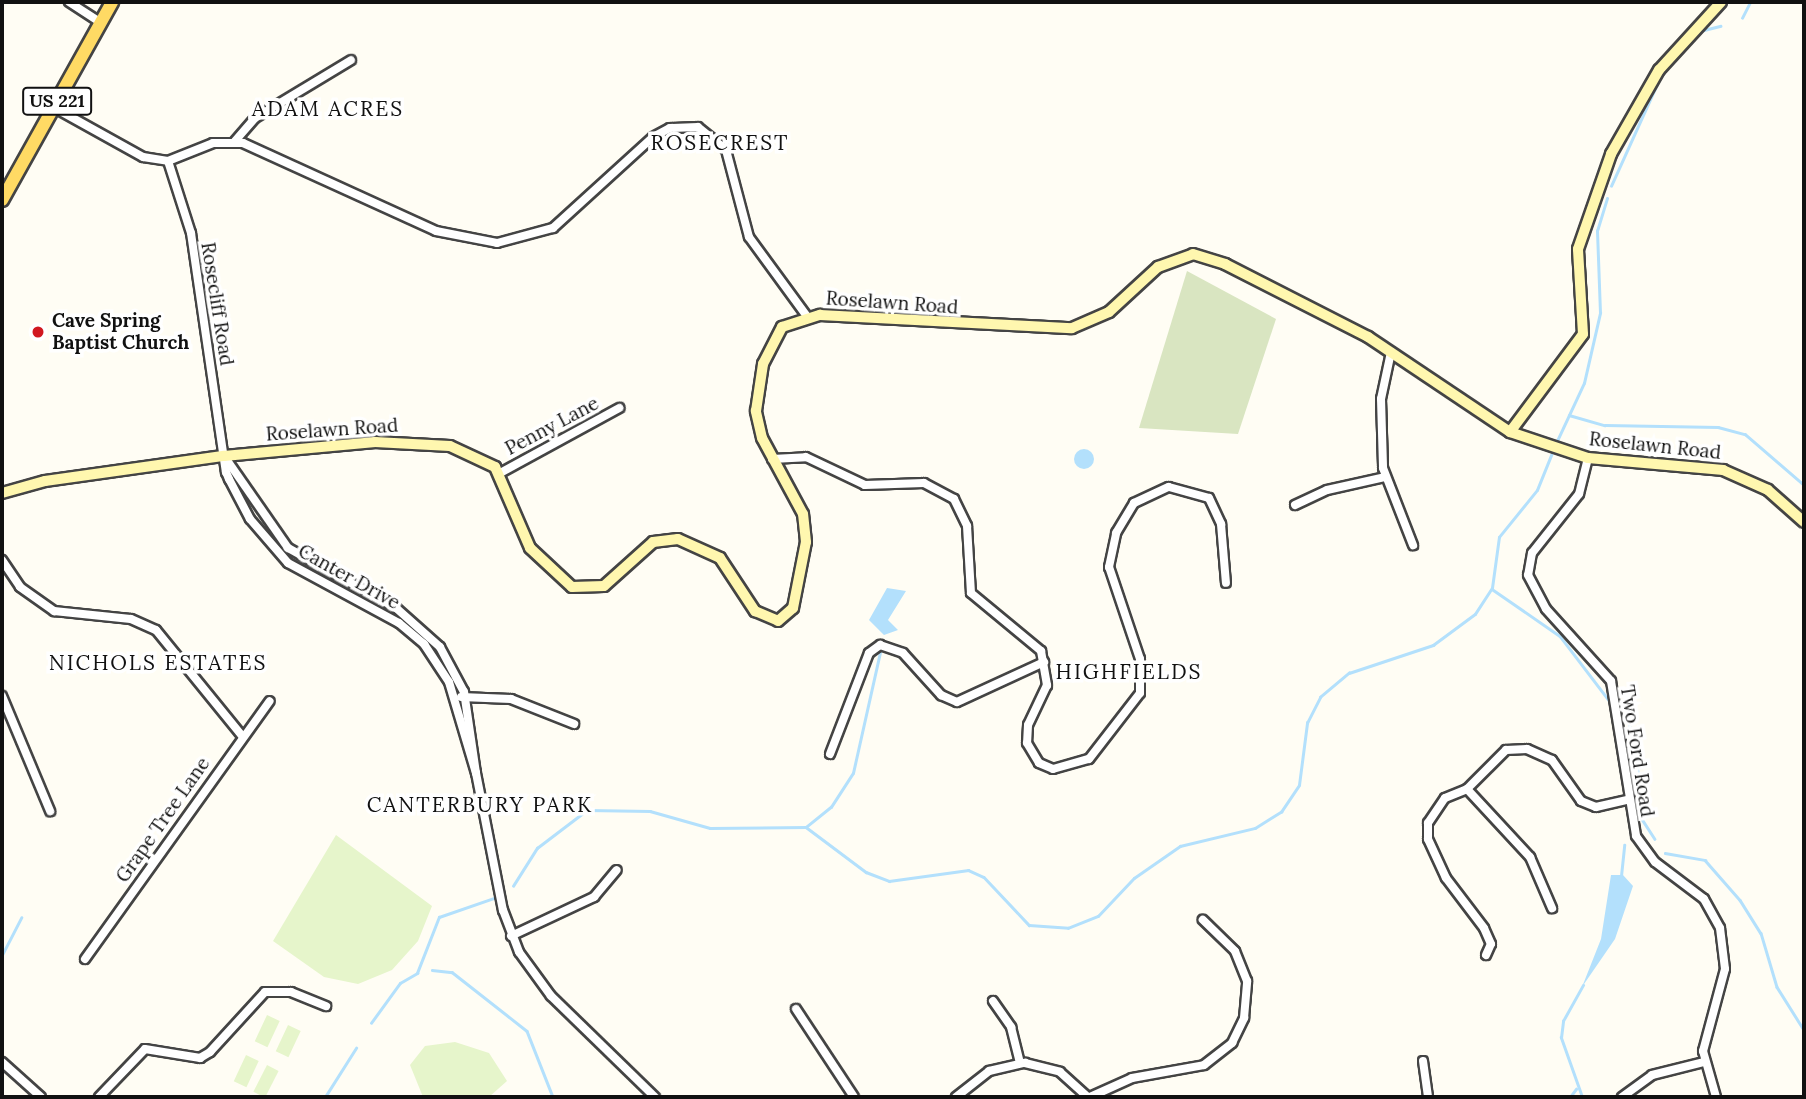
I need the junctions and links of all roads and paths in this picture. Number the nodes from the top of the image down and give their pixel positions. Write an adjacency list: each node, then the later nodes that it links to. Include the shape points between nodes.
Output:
1 (69, 2): 4 (street)
2 (112, 2): 4 (main road, US 221)
3 (1721, 2): 13 (street, via 1658,70 1611,153 1578,249 1583,334)
4 (100, 22): 6 (main road, US 221)
5 (351, 60): 7 (street, via 255,118)
6 (54, 107): 8 (street, via 143,157); 9 (main road, US 221)
7 (234, 141): 8 (street); 10 (street, via 436,231 510,243 553,228 663,131 698,127 726,150 749,237)
8 (168, 161): 14 (street, Rosecliff Road, via 189,223)
9 (2, 200)
10 (806, 315): 11 (street, Roselawn Road, via 1072,328 1109,312 1158,267 1201,255); 16 (street, Roselawn Road, via 776,334 758,380 758,425)
11 (1391, 352): 13 (street, Roselawn Road); 18 (street, via 1380,424)
12 (619, 408): 17 (street, Penny Lane)
13 (1510, 432): 15 (street, Roselawn Road)
14 (225, 456): 17 (street, Roselawn Road, via 401,442 466,450); 19 (street, Roselawn Road, via 71,476); 27 (street, Canter Drive, via 288,548 411,618 440,647); 28 (street, Canter Drive, via 229,480 272,549 305,576 411,631 435,658)
15 (1588, 458): 21 (street, Roselawn Road, via 1723,470 1768,490); 35 (street, Two Ford Road, via 1579,494 1532,553 1528,575 1546,609 1611,681)
16 (772, 459): 17 (street, Roselawn Road, via 803,514 806,542 793,607 772,621 755,611 720,558 678,538 653,542 604,586 572,587 530,548); 25 (street, via 806,457 877,488 912,482 945,491 967,526 971,593 986,612 1036,645)
17 (500, 473)
18 (1385, 477): 20 (street, via 1327,490); 22 (street)
19 (2, 493)
20 (1295, 505)
21 (1804, 522)
22 (1413, 545)
23 (2, 560): 31 (street, via 20,587 54,611 131,619 156,630)
24 (1226, 583): 25 (street, via 1221,524 1209,498 1183,488 1151,492 1134,503 1109,554 1111,577 1140,659 1140,694 1105,743 1073,767 1046,767 1027,743 1028,725 1047,685)
25 (1044, 662): 32 (street, via 957,702 934,690 903,653 880,645 869,653)
26 (2, 696): 36 (street)
27 (465, 697): 28 (street); 30 (street, via 511,699); 33 (street, Canter Drive)
28 (454, 698): 33 (street, Canter Drive)
29 (270, 701): 31 (street, Grape Tree Lane)
30 (574, 724)
31 (242, 736): 42 (street, Grape Tree Lane)
32 (830, 754)
33 (476, 773): 40 (street, Canter Drive)
34 (1467, 789): 35 (street, via 1506,750 1527,748 1552,760 1581,801 1596,807); 38 (street, via 1530,857); 41 (street, via 1434,811 1427,839 1460,900 1484,928 1491,944)
35 (1626, 800): 48 (street, Two Ford Road, via 1646,852 1704,899 1720,928 1725,969 1704,1035)
36 (50, 811)
37 (617, 870): 40 (street, via 594,897)
38 (1552, 908)
39 (1203, 920): 55 (street, via 1234,951 1247,981 1244,1018 1232,1043 1204,1065 1132,1078)
40 (511, 936): 52 (street, Canter Drive, via 551,996)
41 (1486, 955)
42 (85, 959)
43 (993, 1001): 49 (street, via 1011,1027)
44 (326, 1006): 51 (street, via 291,992 265,992 210,1052 200,1058 145,1049)
45 (796, 1009): 53 (street)
46 (1423, 1060): 56 (street)
47 (2, 1062): 50 (street)
48 (1704, 1062): 57 (street, via 1659,1072); 58 (street, Two Ford Road)
49 (1020, 1063): 54 (street, via 989,1071); 55 (street, via 1060,1072)
50 (41, 1097)
51 (99, 1097)
52 (655, 1097)
53 (854, 1097)
54 (957, 1097)
55 (1089, 1097)
56 (1428, 1097)
57 (1622, 1097)
58 (1716, 1097)

